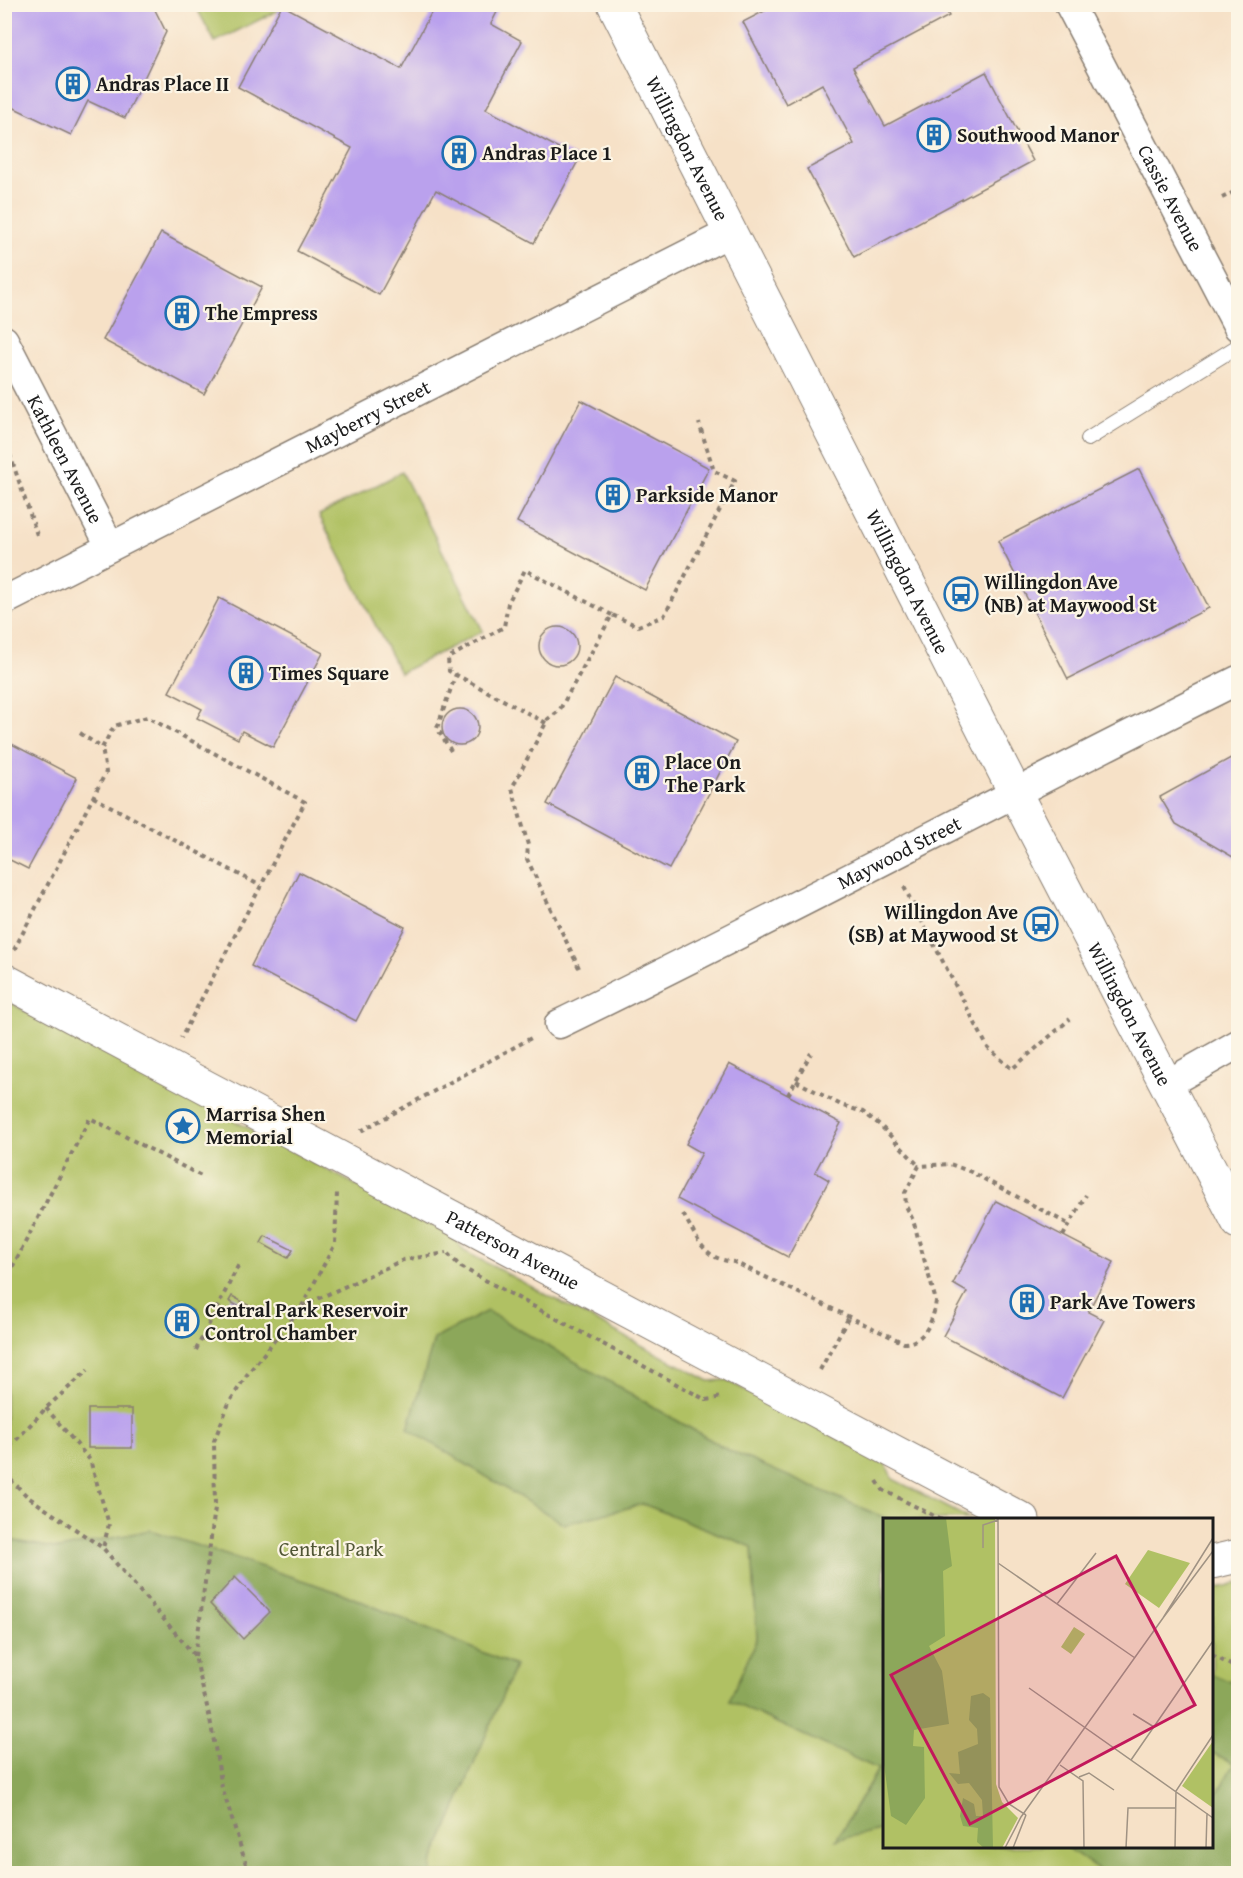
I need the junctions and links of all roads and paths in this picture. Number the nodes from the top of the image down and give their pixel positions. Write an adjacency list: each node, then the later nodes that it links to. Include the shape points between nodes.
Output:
1 (614, 4): 5 (main road, Willingdon Avenue)
2 (1069, 4): 6 (street, Cassie Avenue)
3 (1239, 190): 4 (path)
4 (1222, 198)
5 (731, 232): 13 (street, Mayberry Street); 22 (main road, Willingdon Avenue)
6 (1239, 327)
7 (4, 340): 13 (street, Kathleen Avenue)
8 (1239, 346): 11 (lane)
9 (699, 423): 15 (path, via 714,471 735,481 664,616 639,626)
10 (4, 437): 12 (path)
11 (1088, 439)
12 (38, 538)
13 (110, 546): 14 (street, Mayberry Street)
14 (4, 601)
15 (612, 615): 16 (path, via 525,570 508,603 504,627 448,658 449,671); 18 (path, via 559,711)
16 (456, 674): 18 (path); 21 (path, via 437,728)
17 (1239, 680): 22 (street, Maywood Street)
18 (546, 723): 28 (path, via 512,794 528,845 526,859)
19 (80, 734): 20 (path)
20 (102, 748): 23 (path, via 106,772); 24 (path, via 114,726 147,717 305,802)
21 (451, 751)
22 (1016, 790): 31 (street, Maywood Street); 37 (main road, Willingdon Avenue)
23 (93, 797): 24 (path); 29 (path)
24 (261, 886): 35 (path)
25 (904, 887): 30 (path, via 988,1048 1012,1070)
26 (1041, 924): 27 (path)
27 (1025, 932)
28 (579, 968)
29 (7, 970): 35 (main road, Patterson Avenue)
30 (1070, 1019)
31 (559, 1024)
32 (1239, 1044): 37 (street, Willingdon Avenue)
33 (508, 1049): 39 (path)
34 (811, 1053): 36 (path)
35 (168, 1066): 59 (main road, Patterson Avenue)
36 (796, 1081): 38 (path); 40 (path, via 863,1112)
37 (1167, 1084): 45 (main road)
38 (788, 1095)
39 (372, 1125)
40 (919, 1166): 46 (path, via 950,1164 971,1172); 52 (path, via 905,1193 906,1206 933,1286 934,1313 926,1330 909,1343)
41 (203, 1177): 50 (path, via 90,1118)
42 (337, 1186): 51 (path, via 335,1244)
43 (1086, 1195): 46 (path)
44 (683, 1214): 52 (path, via 710,1256 734,1262)
45 (1239, 1222)
46 (1070, 1225): 47 (path)
47 (1064, 1236)
48 (447, 1253): 51 (path, via 403,1260)
49 (240, 1264): 53 (path)
50 (4, 1283)
51 (302, 1306): 63 (path, via 246,1376 214,1441 215,1508)
52 (850, 1315): 55 (path)
53 (196, 1350)
54 (88, 1370): 56 (path)
55 (820, 1370)
56 (46, 1408): 57 (path); 60 (path, via 90,1460 109,1524)
57 (4, 1453)
58 (4, 1473): 60 (path, via 28,1497)
59 (1019, 1518)
60 (103, 1548): 63 (path)
61 (1239, 1556): 62 (main road)
62 (1213, 1562)
63 (195, 1656): 66 (path, via 222,1787)
64 (1213, 1656): 65 (path)
65 (1239, 1669)
66 (249, 1874)

